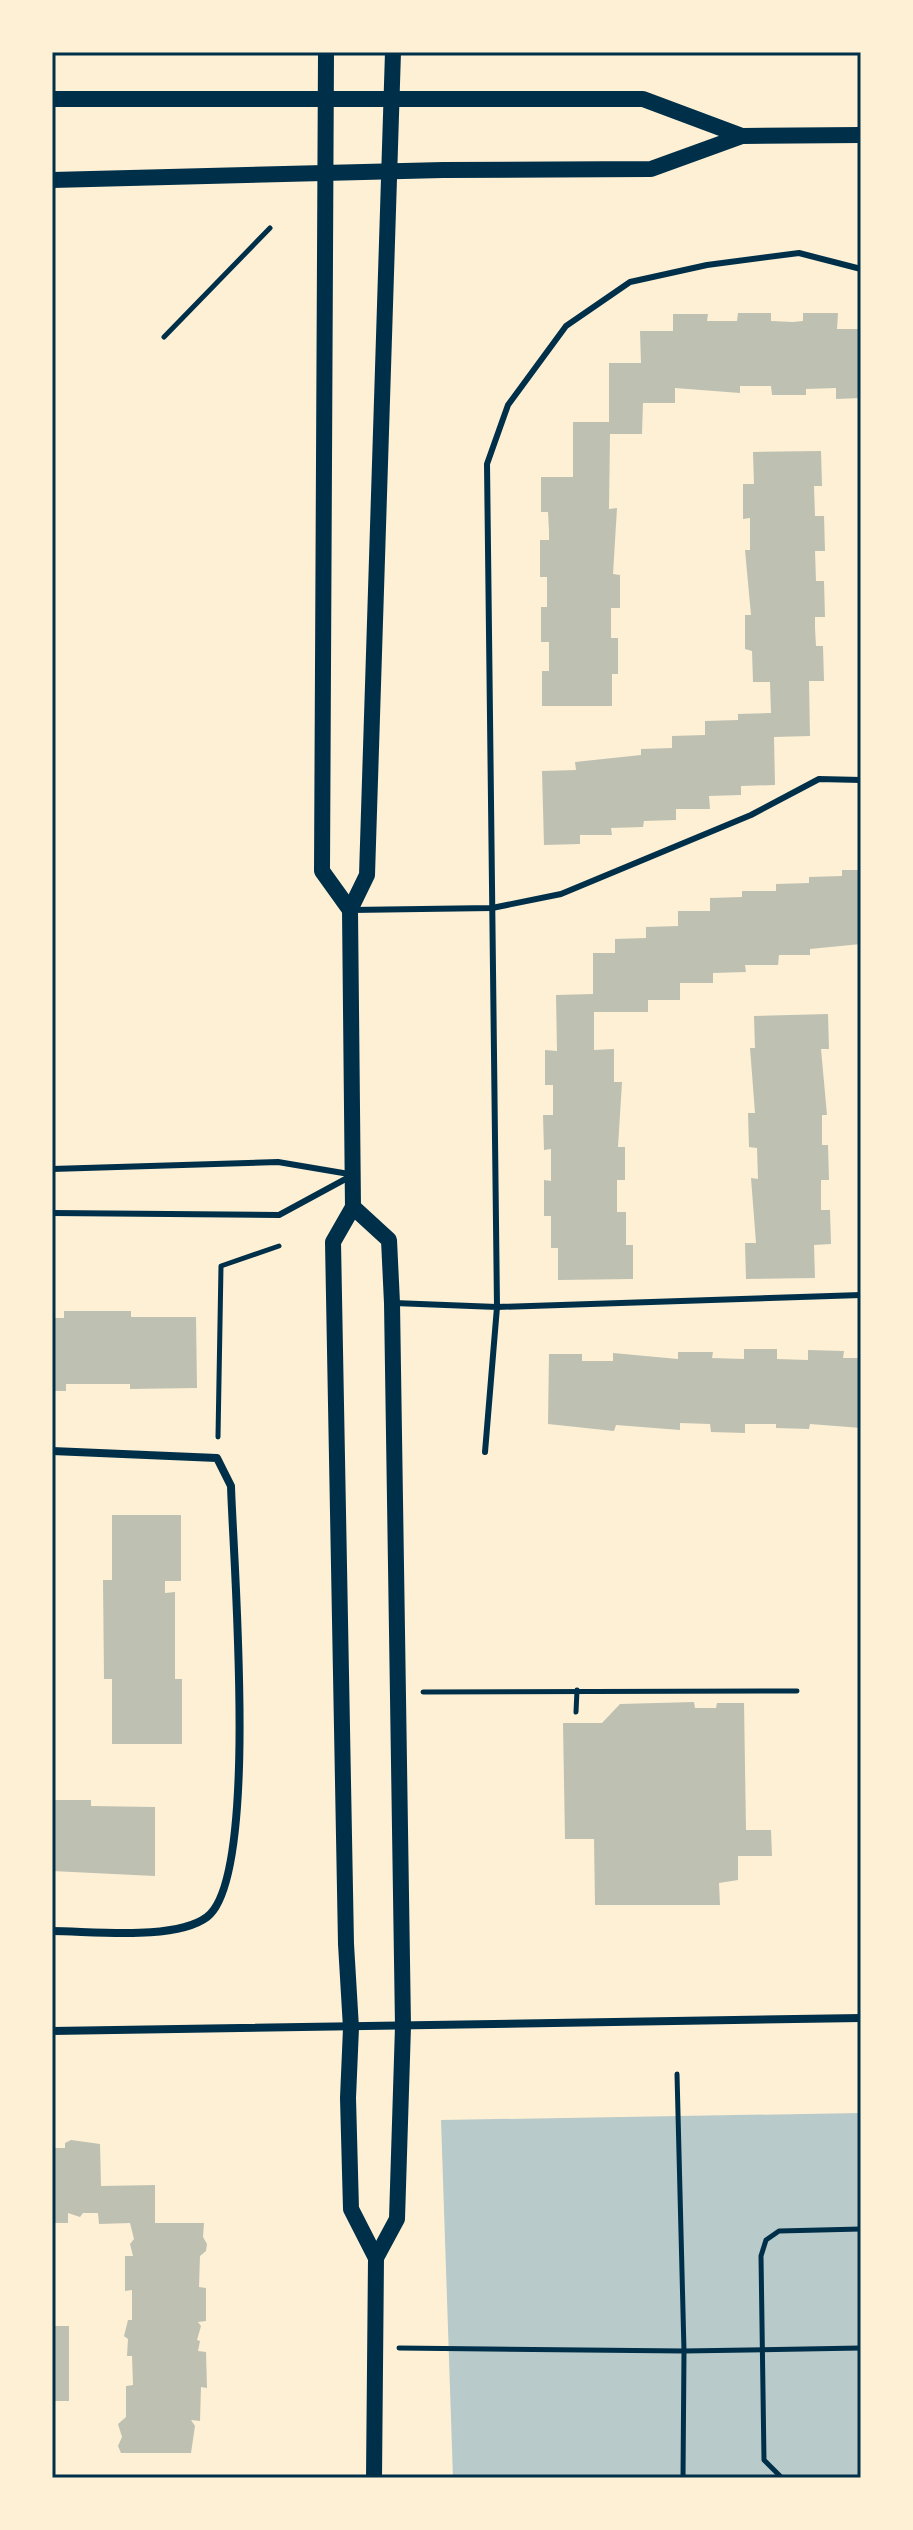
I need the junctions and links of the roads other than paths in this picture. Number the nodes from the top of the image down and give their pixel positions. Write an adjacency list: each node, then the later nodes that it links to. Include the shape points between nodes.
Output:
1 (326, 52): 3 (main road)
2 (393, 52): 5 (main road)
3 (327, 98): 4 (main road); 5 (main road); 9 (main road)
4 (52, 99)
5 (391, 99): 7 (main road, via 643,99); 8 (main road)
6 (861, 135): 7 (main road)
7 (742, 136): 8 (main road, via 651,169)
8 (389, 171): 9 (main road); 14 (main road, via 367,875)
9 (327, 173): 10 (main road); 14 (main road, via 322,871)
10 (52, 180)
11 (861, 269): 13 (lane, via 799,253 630,282 566,326 508,405 487,464)
12 (861, 780): 13 (lane, via 819,779 649,860 561,894)
13 (492, 908): 14 (lane); 21 (lane)
14 (350, 910): 16 (main road)
15 (52, 1169): 16 (lane, via 278,1162)
16 (353, 1175): 17 (main road); 18 (lane, via 279,1215)
17 (353, 1207): 20 (main road, via 389,1240); 27 (main road, via 333,1242)
18 (52, 1213)
19 (861, 1295): 21 (lane)
20 (392, 1303): 21 (lane); 26 (main road)
21 (497, 1307): 23 (lane)
22 (52, 1451): 24 (street, via 217,1458 231,1486 240,1749 234,1859 209,1916 188,1927)
23 (485, 1452)
24 (52, 1931)
25 (861, 2018): 26 (street)
26 (403, 2026): 27 (street); 29 (main road, via 397,2219)
27 (351, 2028): 28 (street); 29 (main road, via 351,2209)
28 (52, 2031)
29 (376, 2258): 30 (main road)
30 (374, 2478)

